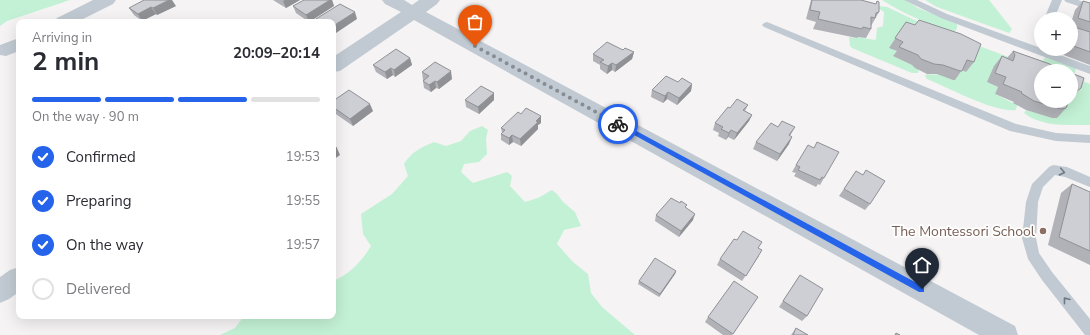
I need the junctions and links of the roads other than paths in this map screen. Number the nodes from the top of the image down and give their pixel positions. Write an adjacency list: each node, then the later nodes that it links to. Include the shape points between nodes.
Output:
1 (107, 0): 10 (street)
2 (391, 0): 8 (street)
3 (432, 0): 8 (street)
4 (909, 0): 12 (lane, via 944,16)
5 (1058, 0): 9 (lane)
6 (1068, 0): 7 (lane)
7 (1090, 7)
8 (413, 12): 14 (street); 21 (street)
9 (1052, 12)
10 (69, 19)
11 (767, 25): 16 (lane, via 1014,128 1056,137)
12 (1034, 44)
13 (1061, 56): 15 (lane)
14 (336, 64)
15 (1090, 70)
16 (1090, 139)
17 (1090, 182): 20 (lane, one-way to 17, via 1036,260 1029,238 1032,202 1038,184 1053,170 1067,172)
18 (16, 280): 19 (street)
19 (0, 290)
20 (1090, 330)
21 (1005, 335)

